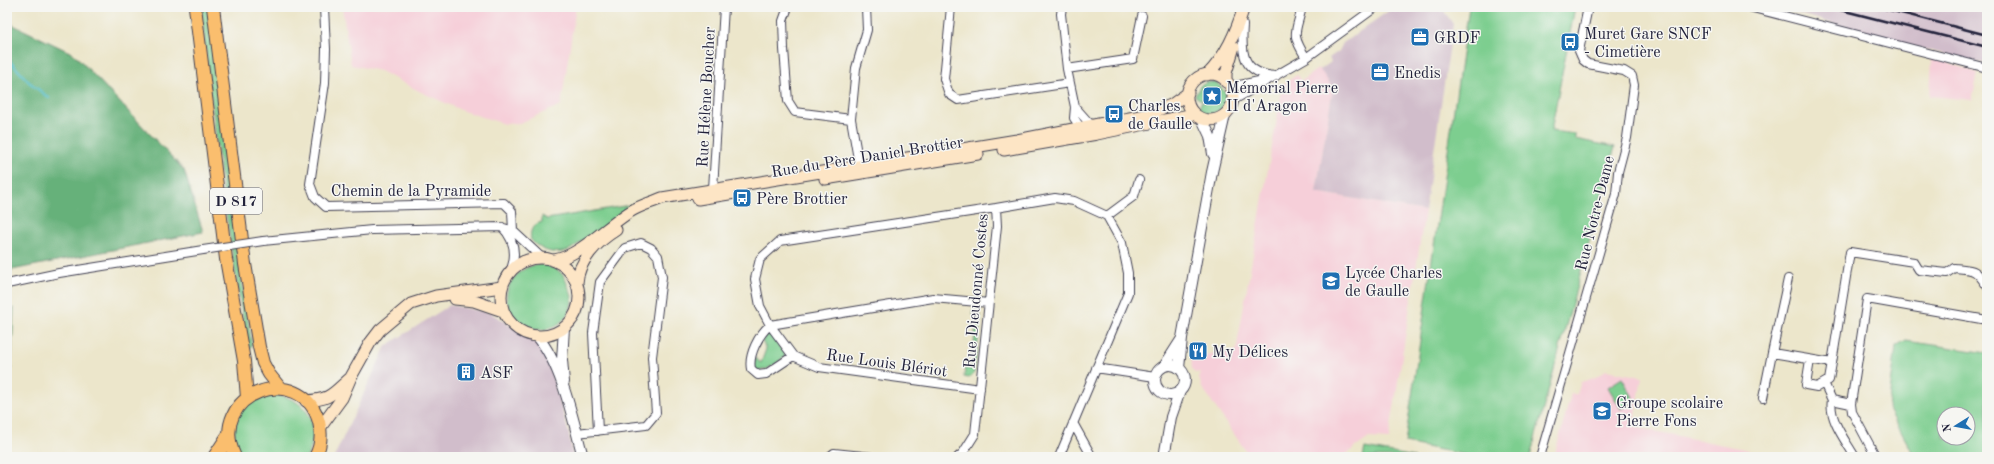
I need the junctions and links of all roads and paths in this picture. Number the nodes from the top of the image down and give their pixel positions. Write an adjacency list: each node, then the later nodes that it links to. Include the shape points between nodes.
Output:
1 (195, 7): 69 (main road, D 817, via 226,259 244,361)
2 (213, 7): 65 (main road, D 817, via 244,264 263,363)
3 (324, 7): 38 (street, Chemin de la Pyramide, via 325,83 310,184 315,197 326,207 504,203 512,211)
4 (724, 7): 34 (street, Rue Hélène Boucher)
5 (788, 7): 28 (street, via 783,20 784,49 788,101 794,112)
6 (866, 7): 28 (street, via 867,30 856,68)
7 (951, 7): 21 (street, via 944,79 949,94 958,100)
8 (1062, 7): 18 (street)
9 (1244, 7): 15 (main road); 19 (main road, via 1229,45)
10 (1302, 7): 16 (street, via 1295,38)
11 (1376, 7): 16 (street)
12 (1588, 7): 91 (street, Rue Notre-Dame, via 1579,50 1581,58 1588,64 1624,71 1632,76 1634,84 1616,194)
13 (1749, 7): 17 (street)
14 (1142, 16): 18 (street, via 1133,59)
15 (1242, 25): 20 (street, via 1241,46 1247,64 1265,75); 22 (main road, via 1229,60 1226,73)
16 (1306, 58): 20 (street)
17 (1987, 68)
18 (1067, 69): 21 (street)
19 (1207, 75): 22 (main road, via 1221,77); 23 (main road, via 1194,81)
20 (1276, 76): 22 (street, via 1250,84); 24 (street)
21 (1070, 83): 25 (street)
22 (1228, 84): 24 (main road)
23 (1188, 93): 27 (main road, via 1188,104); 29 (main road, Rue du Père Daniel Brottier, via 1157,111)
24 (1232, 101): 26 (main road)
25 (1075, 107): 29 (street); 29 (street)
26 (1225, 115): 27 (main road, via 1212,120); 32 (street)
27 (1198, 116): 30 (main road, Rue du Père Daniel Brottier); 32 (street, via 1208,130 1212,145)
28 (851, 119): 31 (street)
29 (1082, 123): 30 (street); 31 (main road, Rue du Père Daniel Brottier, via 1069,129 1017,140)
30 (1097, 134): 43 (main road, Rue du Père Daniel Brottier, via 665,205 638,215 610,234 586,258 578,274)
31 (859, 165): 34 (main road, Rue du Père Daniel Brottier)
32 (1212, 172): 54 (street)
33 (1139, 180): 36 (street, via 1134,196)
34 (713, 189): 40 (main road, Rue du Père Daniel Brottier, via 662,198 634,209 579,249)
35 (996, 208): 36 (street, Rue Dieudonné Costes, via 1054,198 1074,201); 48 (street, Rue Dieudonné Costes, via 997,226); 51 (street, via 780,241 760,258 755,279 760,306)
36 (1107, 216): 60 (street, via 1122,243 1128,273 1128,293)
37 (501, 227): 38 (street); 41 (street, via 513,244 515,255); 44 (street, bridge, via 372,230 263,241 59,273)
38 (513, 230): 39 (street)
39 (542, 258): 40 (main road); 41 (main road, via 524,261)
40 (554, 260): 43 (main road, via 571,272)
41 (510, 272): 46 (main road)
42 (1788, 279): 55 (street)
43 (577, 283): 52 (main road, via 580,300 576,315)
44 (7, 284)
45 (1987, 286): 58 (street, via 1977,272 1972,270 1954,268 1947,274 1919,270 1914,262 1850,252)
46 (502, 287): 47 (main road); 49 (main road)
47 (436, 296): 49 (main road, via 474,301); 62 (main road, via 411,304 380,330 370,342)
48 (989, 303): 51 (street, via 933,298); 66 (street, Rue Dieudonné Costes)
49 (503, 311): 53 (main road, via 521,332)
50 (1987, 320): 74 (street, via 1867,299)
51 (770, 325): 56 (street); 56 (street, via 763,330 752,356 750,365 754,373 766,374)
52 (564, 328): 53 (main road, via 549,336); 70 (street, via 562,360)
53 (537, 336): 70 (street, via 551,357)
54 (1182, 338): 59 (street); 61 (street)
55 (1772, 353): 57 (street); 71 (street)
56 (793, 356): 66 (street, Rue Louis Blériot, via 819,367)
57 (1810, 360): 58 (street); 64 (street, via 1806,385 1817,386)
58 (1832, 363): 64 (street, via 1829,380)
59 (1165, 366): 61 (street); 63 (street, via 1157,372)
60 (1096, 368): 63 (street); 76 (street)
61 (1180, 368): 67 (street, via 1185,383)
62 (351, 377): 72 (main road, via 325,399); 77 (main road, via 342,398)
63 (1156, 377): 68 (street, via 1157,388)
64 (1824, 383): 73 (street)
65 (281, 389): 69 (main road, via 257,392); 72 (main road)
66 (980, 389): 87 (street, Rue Dieudonné Costes, via 975,434 963,454)
67 (1180, 391): 68 (street, via 1173,395); 75 (street)
68 (1163, 394): 75 (street, via 1168,402)
69 (247, 398): 80 (main road, via 233,415)
70 (566, 398): 79 (street)
71 (1763, 398)
72 (306, 400): 77 (main road, via 313,408)
73 (1832, 400): 74 (street); 92 (street, via 1834,420)
74 (1851, 404): 93 (street, via 1852,412)
75 (1171, 417): 90 (street)
76 (1073, 424): 88 (street); 89 (street)
77 (320, 428): 83 (main road, via 320,440)
78 (598, 431): 78 (street, via 646,425 656,413 652,357 662,278 658,256 651,248 641,243 625,248 600,282 593,333); 79 (street)
79 (577, 433): 84 (street)
80 (228, 437): 81 (highway); 82 (main road)
81 (215, 457)
82 (235, 457)
83 (314, 457)
84 (583, 457)
85 (829, 457): 86 (street, via 834,453)
86 (872, 457)
87 (958, 457)
88 (1059, 457)
89 (1092, 457)
90 (1164, 457)
91 (1540, 457)
92 (1855, 457)
93 (1876, 457)

